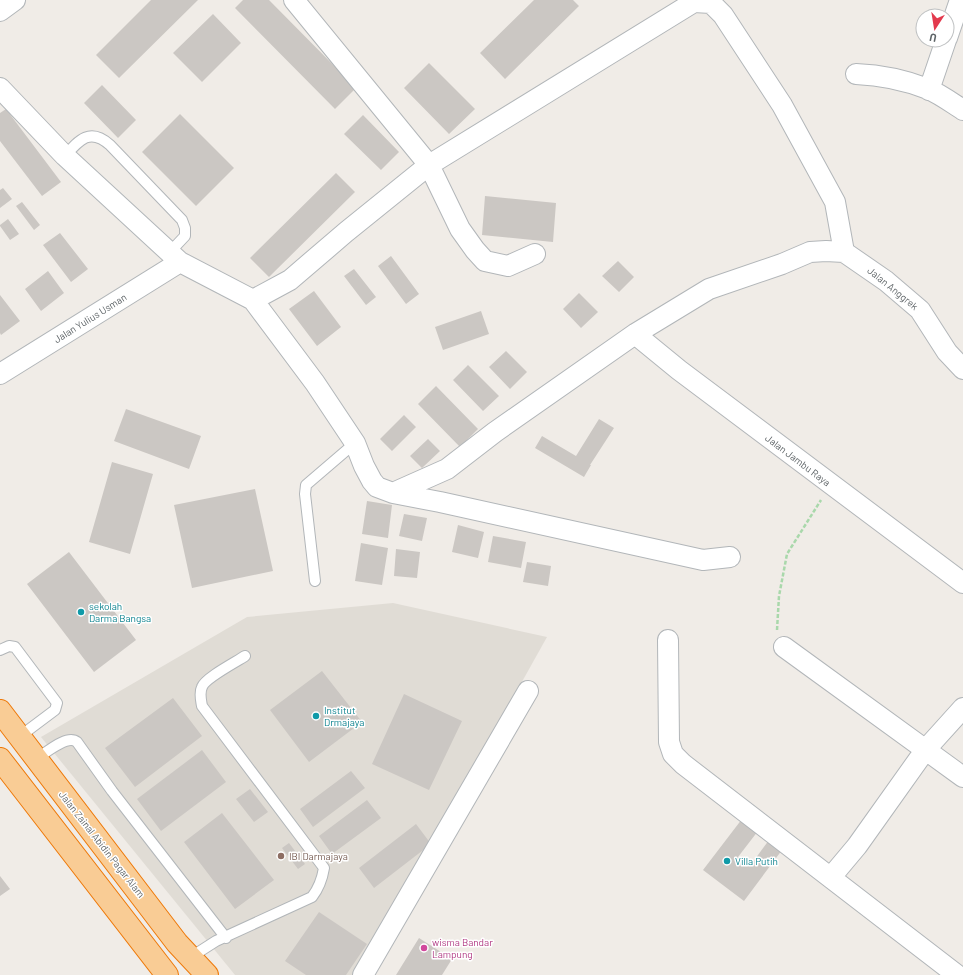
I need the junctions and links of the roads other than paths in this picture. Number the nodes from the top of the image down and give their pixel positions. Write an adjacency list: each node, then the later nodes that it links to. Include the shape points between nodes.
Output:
1 (15, 0): 3 (street)
2 (294, 0): 10 (street)
3 (0, 11)
4 (944, 48): 7 (street)
5 (856, 74): 7 (street, via 897,79)
6 (0, 88): 9 (street)
7 (929, 90): 8 (street)
8 (963, 110)
9 (65, 156): 13 (street); 13 (lane, via 84,138 93,135 110,145 182,220 185,236)
10 (429, 165): 11 (street, via 694,2 711,3 723,14 782,105 835,202); 12 (street, via 460,228 485,261 508,266); 14 (street, via 290,280)
11 (844, 252): 15 (street, via 810,252 709,289); 16 (street, Jalan Anggrek, via 886,281 920,310 946,352)
12 (535, 254)
13 (174, 258): 14 (street); 17 (street, Jalan Yulius Usman)
14 (253, 300): 18 (street, via 315,383)
15 (635, 334): 19 (street, via 495,432 447,469); 22 (street, Jalan Jambu Raya, via 679,370)
16 (963, 369)
17 (0, 374)
18 (355, 443): 19 (street, via 372,481 377,487); 21 (lane, via 306,486)
19 (393, 493): 20 (street, via 696,559)
20 (730, 557)
21 (315, 581)
22 (963, 583)
23 (668, 640): 34 (street, via 669,742 673,754 682,764)
24 (784, 647): 31 (street)
25 (0, 650): 30 (lane, via 9,646 15,647 57,703 55,710)
26 (245, 656): 35 (lane, via 207,680 200,693 202,706 324,868 320,887 312,897)
27 (528, 691): 39 (street)
28 (963, 708): 31 (street)
29 (0, 711): 30 (highway, Jalan Zainal Abidin Pagar Alam)
30 (28, 748): 32 (highway); 35 (lane, via 52,748 68,739 74,739); 36 (highway, Jalan Zainal Abidin Pagar Alam)
31 (926, 749): 33 (street); 34 (street, via 857,846)
32 (2, 762): 37 (highway)
33 (963, 777)
34 (831, 877): 40 (street)
35 (226, 938): 36 (lane, via 216,941)
36 (191, 957): 38 (highway, Jalan Zainal Abidin Pagar Alam)
37 (167, 975)
38 (207, 975)
39 (364, 975)
40 (956, 975)

